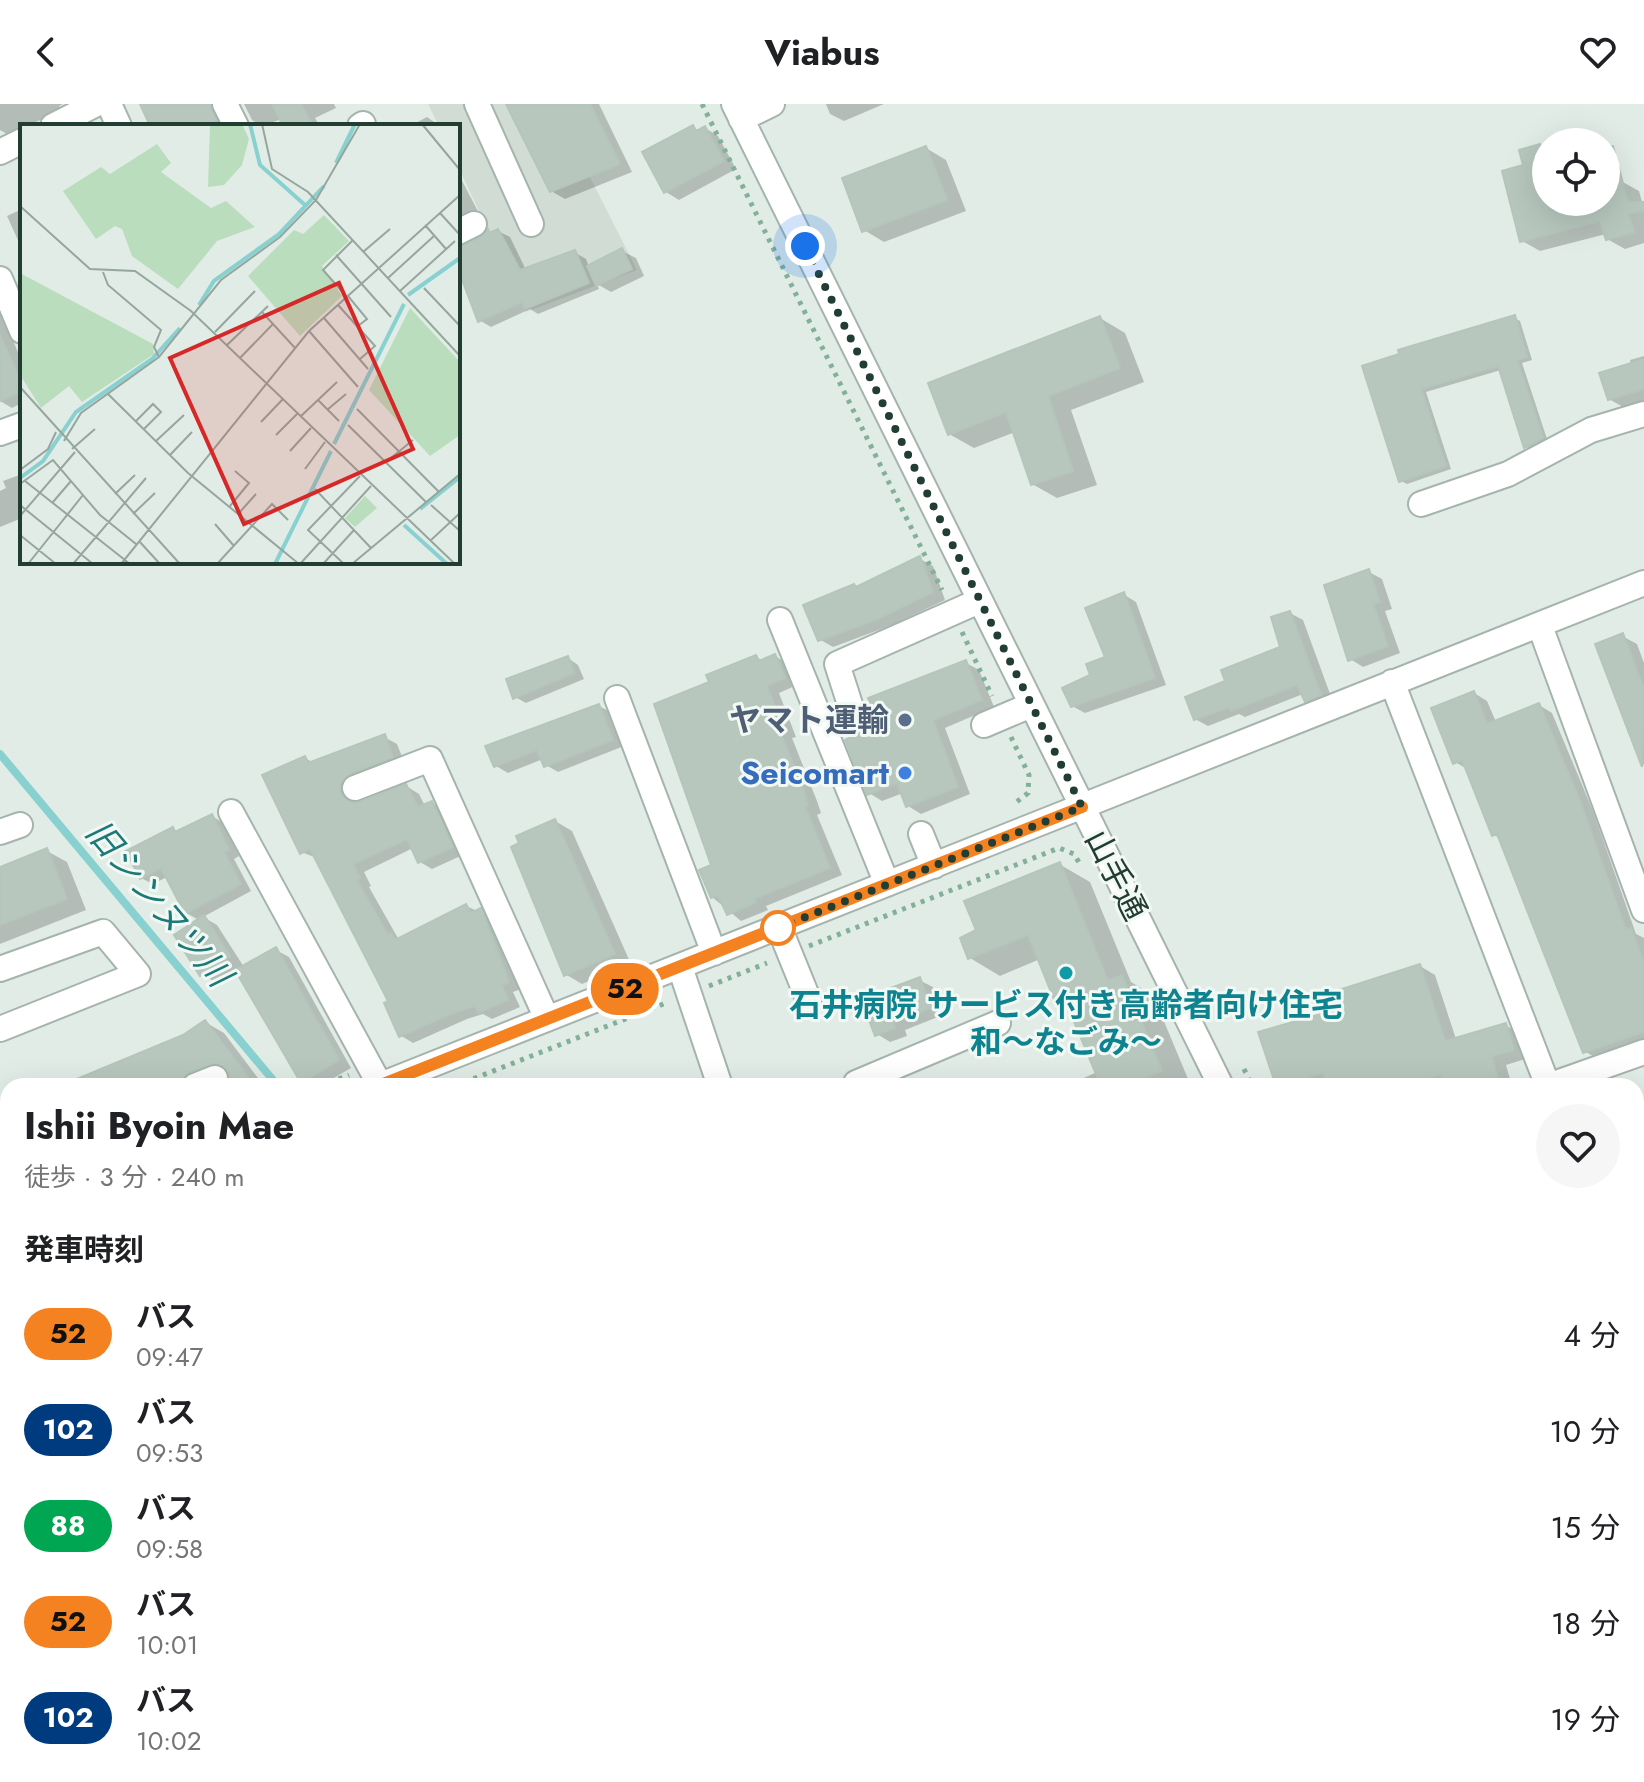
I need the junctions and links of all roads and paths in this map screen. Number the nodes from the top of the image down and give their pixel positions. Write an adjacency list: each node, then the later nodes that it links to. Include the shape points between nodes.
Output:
1 (96, 104): 8 (street)
2 (109, 104): 9 (street)
3 (225, 104): 10 (street)
4 (477, 104): 13 (street)
5 (702, 104): 22 (path)
6 (772, 104): 7 (street)
7 (738, 111): 21 (street, 山手通)
8 (57, 124)
9 (118, 124)
10 (235, 124)
11 (20, 142): 12 (street)
12 (0, 152)
13 (531, 224)
14 (0, 279): 15 (street)
15 (20, 326)
16 (1644, 414): 19 (street, via 1591,430 1508,474)
17 (20, 426): 18 (street)
18 (0, 433)
19 (1421, 504)
20 (1644, 583): 24 (street)
21 (979, 601): 22 (street); 27 (street, 山手通)
22 (954, 613): 28 (street, via 837,664); 29 (path)
23 (780, 620): 37 (street)
24 (1540, 626): 25 (street); 38 (street)
25 (1392, 682): 32 (street); 56 (street)
26 (617, 698): 40 (street)
27 (1031, 705): 29 (street); 32 (street, 山手通)
28 (854, 717)
29 (993, 721): 31 (path, via 1029,775 1028,793)
30 (355, 788): 46 (street, via 430,759)
31 (1018, 803)
32 (1082, 807): 36 (street); 55 (street, 山手通)
33 (231, 812): 50 (street)
34 (921, 834): 36 (street)
35 (1081, 865): 41 (path, via 1074,854 1059,848)
36 (934, 866): 37 (street)
37 (887, 884): 39 (street)
38 (1644, 910)
39 (779, 927): 40 (street); 41 (street)
40 (714, 953): 42 (street)
41 (789, 954): 44 (path); 45 (street)
42 (680, 967): 44 (street); 46 (street)
43 (0, 969): 47 (street, via 103,932 138,974)
44 (689, 993): 52 (path); 53 (street)
45 (809, 1001)
46 (547, 1019): 51 (street)
47 (2, 1022)
48 (998, 1023): 54 (street)
49 (1644, 1052): 57 (street)
50 (375, 1078)
51 (399, 1078)
52 (475, 1078)
53 (717, 1078)
54 (868, 1078)
55 (1217, 1078)
56 (1545, 1078)
57 (1571, 1078)

